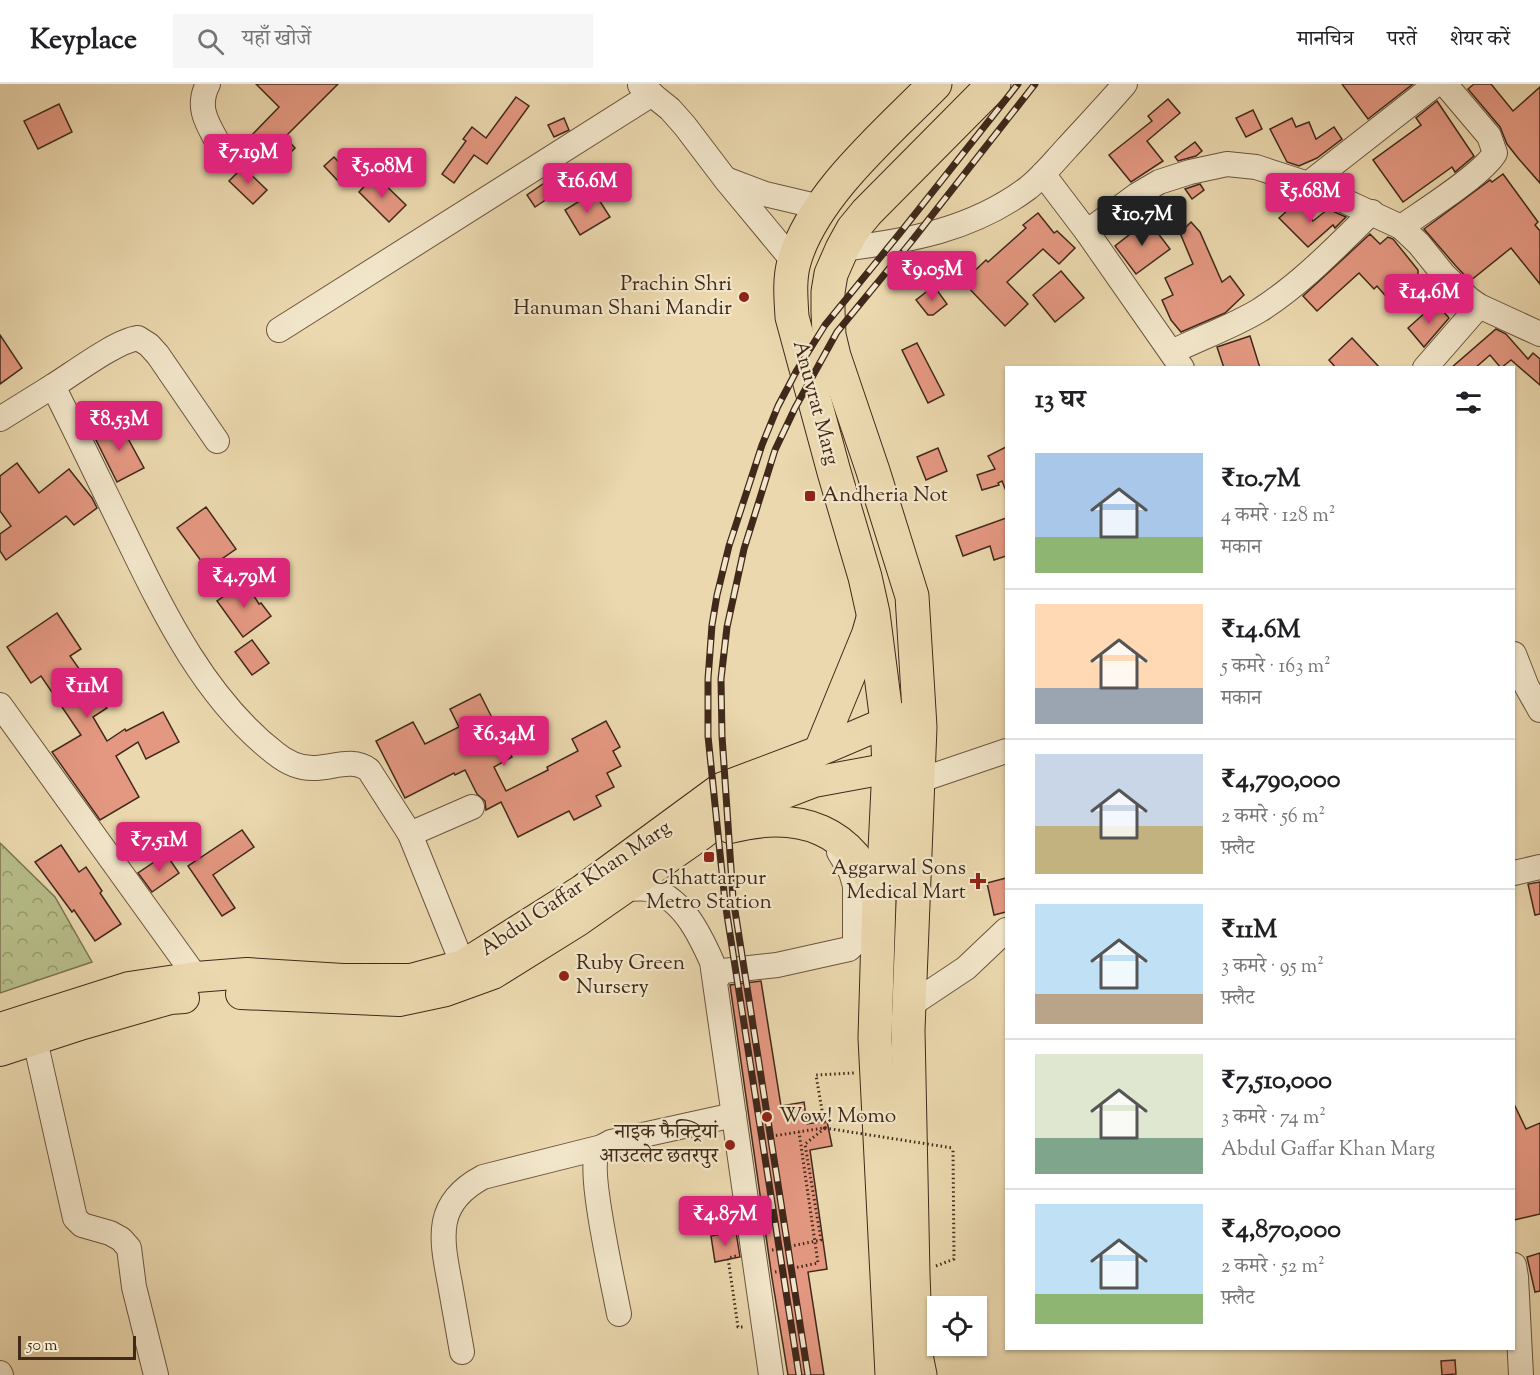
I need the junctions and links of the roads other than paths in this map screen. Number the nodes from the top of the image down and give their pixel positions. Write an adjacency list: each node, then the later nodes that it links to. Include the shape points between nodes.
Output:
1 (208, 84): 8 (street, via 202,109)
2 (935, 84): 12 (highway, Anuvrat Marg)
3 (994, 84): 16 (highway, Anuvrat Marg, via 867,212)
4 (1125, 84): 9 (street)
5 (1436, 84): 11 (street)
6 (1445, 84): 14 (street, via 1488,136 1494,153 1478,172)
7 (645, 89): 10 (street, via 685,126); 19 (street)
8 (218, 143)
9 (1043, 174): 15 (street); 16 (street, via 1028,188 982,216 954,227 926,237)
10 (726, 180): 12 (street); 17 (street)
11 (1308, 184): 13 (street); 15 (street, via 1243,165 1227,164 1190,172 1159,182)
12 (820, 207): 17 (highway, Anuvrat Marg)
13 (1372, 212): 14 (street); 21 (street, via 1282,295)
14 (1401, 227): 18 (street, via 1444,275)
15 (1087, 232): 21 (street)
16 (842, 249): 30 (highway, Anuvrat Marg, via 828,292 829,335 912,597)
17 (794, 262): 26 (highway, Anuvrat Marg, via 792,317)
18 (1479, 306): 20 (street); 22 (street)
19 (279, 330)
20 (1540, 334)
21 (1177, 360)
22 (1427, 366)
23 (53, 386): 24 (street); 25 (street, via 138,338 158,355); 37 (street, via 152,589 216,694 286,761 316,768 362,765 377,779)
24 (0, 419)
25 (218, 441)
26 (873, 613): 31 (highway, Anuvrat Marg); 32 (main road)
27 (1515, 656): 28 (street)
28 (1539, 704)
29 (0, 705): 45 (street)
30 (920, 715): 31 (main road, Abdul Gaffar Khan Marg); 34 (highway, Anuvrat Marg)
31 (887, 722): 32 (main road, Abdul Gaffar Khan Marg); 34 (highway, Anuvrat Marg)
32 (819, 751): 44 (main road, Abdul Gaffar Khan Marg, via 721,789 582,890)
33 (1005, 751): 34 (street)
34 (909, 770): 38 (main road, Abdul Gaffar Khan Marg, via 814,782 725,816); 42 (highway); 47 (highway)
35 (472, 807): 37 (street)
36 (820, 830): 38 (main road, via 773,820); 42 (main road, via 857,858); 46 (street, via 851,872 855,886 855,943 849,949 786,964 723,971)
37 (410, 834): 44 (street)
38 (701, 835): 41 (main road, Abdul Gaffar Khan Marg)
39 (1540, 867): 40 (street)
40 (1515, 873)
41 (624, 890): 46 (street, via 649,889 669,898 682,910 703,941); 49 (main road, Abdul Gaffar Khan Marg, via 492,974 446,991 399,1001 258,994 170,999)
42 (879, 899): 58 (highway, via 875,1038)
43 (1005, 931): 47 (street, via 966,968)
44 (463, 965): 45 (main road, Abdul Gaffar Khan Marg, via 411,979 248,973)
45 (196, 977): 48 (main road, Abdul Gaffar Khan Marg, via 129,987)
46 (715, 980): 51 (street)
47 (909, 1006): 59 (highway, via 913,1275)
48 (0, 1028)
49 (35, 1040): 50 (main road, Abdul Gaffar Khan Marg); 56 (street, via 72,1211 82,1225 110,1233 129,1248 134,1287)
50 (0, 1052)
51 (734, 1115): 52 (street); 57 (street)
52 (602, 1147): 54 (street, via 596,1155 595,1182); 55 (street, via 483,1177 458,1195 442,1231)
53 (1515, 1274): 60 (street)
54 (619, 1314)
55 (462, 1352)
56 (156, 1375)
57 (771, 1375)
58 (892, 1375)
59 (920, 1375)
60 (1521, 1375)

